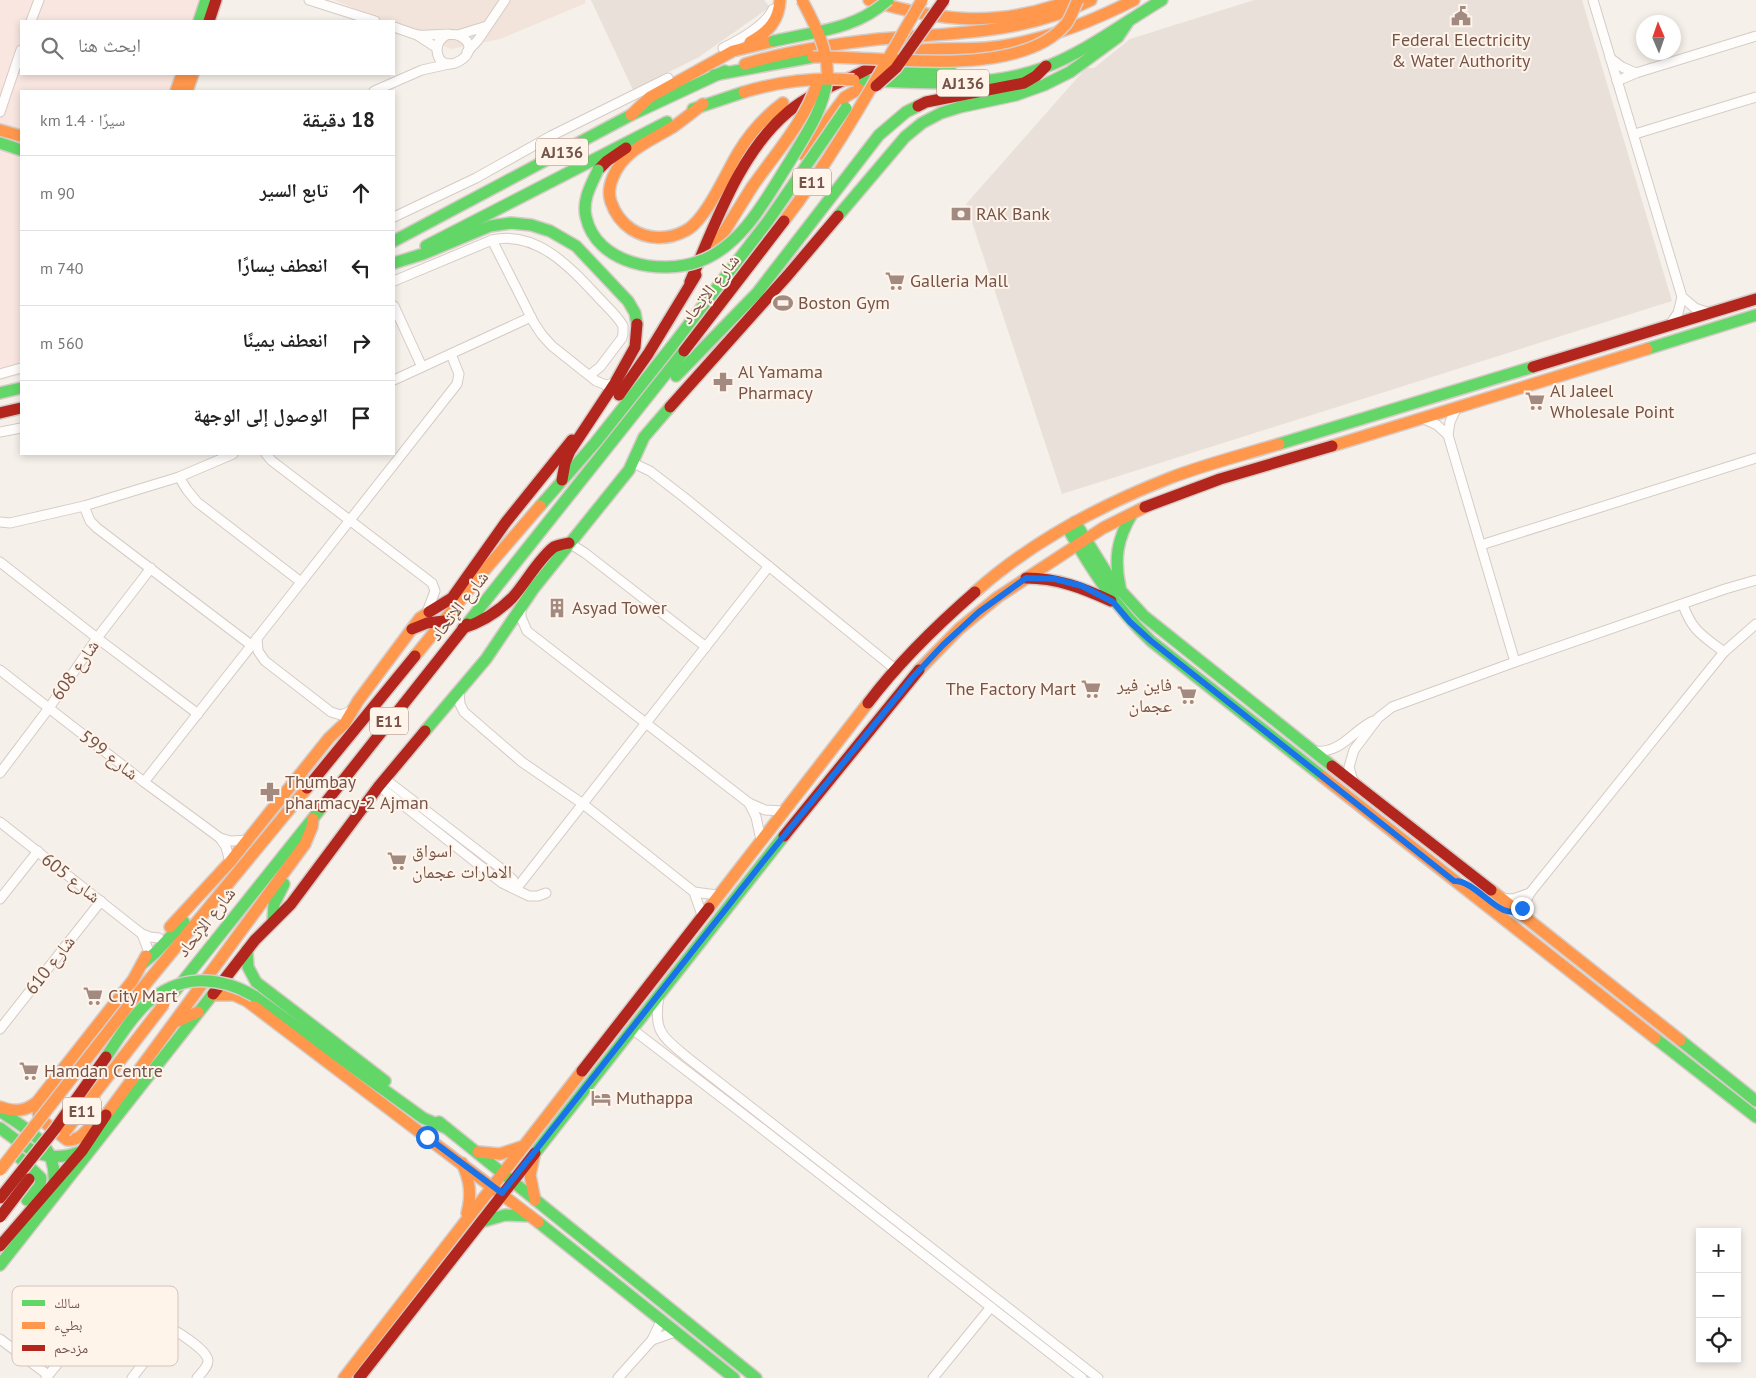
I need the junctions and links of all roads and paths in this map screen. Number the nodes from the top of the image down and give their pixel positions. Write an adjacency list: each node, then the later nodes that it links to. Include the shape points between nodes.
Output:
1 (39, 0): 22 (street)
2 (206, 0): 23 (main road)
3 (216, 0): 24 (main road)
4 (308, 0): 25 (street)
5 (505, 0): 27 (street)
6 (774, 0): 63 (street, via 769,16 732,44 476,178)
7 (780, 0): 35 (main road, via 772,27)
8 (802, 0): 33 (main road, bridge)
9 (869, 0): 26 (main road, via 919,14)
10 (888, 0): 35 (main road, bridge, via 873,13 840,28)
11 (909, 0): 47 (main road, شارع الإتحاد / E11)
12 (922, 0): 47 (main road, شارع الإتحاد / E11, bridge)
13 (944, 0): 47 (main road, bridge, via 896,68 881,83)
14 (1043, 0): 26 (main road)
15 (1071, 0): 26 (main road, via 1036,14)
16 (1078, 0): 45 (main road, bridge, via 1063,27 1050,38 1005,56 946,61 812,57)
17 (1089, 0): 45 (main road, AJ136, via 1067,12 1030,23 988,30 830,44 762,58); 47 (main road, via 1068,36 1044,52 1000,67 951,72 892,71)
18 (1134, 0): 51 (main road, via 1083,24 1037,39 984,48 903,53)
19 (1162, 0): 21 (main road, AJ136)
20 (1593, 0): 38 (street)
21 (1131, 18): 40 (main road, AJ136, via 1068,57); 101 (main road, via 1118,37 1070,72 1016,95 942,114 922,123 905,137 648,432)
22 (31, 20)
23 (199, 20)
24 (209, 20)
25 (372, 20)
26 (986, 20)
27 (487, 26): 31 (street); 36 (street)
28 (395, 27): 30 (street)
29 (448, 34): 30 (street); 31 (street); 34 (street)
30 (417, 35): 34 (street)
31 (458, 35): 36 (street, via 466,42)
32 (1756, 36): 42 (street)
33 (820, 42): 62 (main road, bridge, via 828,70 820,109); 69 (main road, bridge, via 818,76 811,101)
34 (437, 49): 39 (street, via 440,58); 41 (street)
35 (733, 51): 55 (main road, via 650,97)
36 (467, 52): 39 (street, via 462,61)
37 (20, 53): 54 (street)
38 (1610, 58): 42 (street); 46 (street)
39 (448, 64): 41 (street)
40 (1046, 66): 47 (main road, AJ136, via 1005,78 971,83); 96 (main road, via 1024,83 926,102 892,122 746,305 682,370 636,424)
41 (422, 70): 50 (street)
42 (1636, 73): 46 (street)
43 (182, 75): 48 (main road)
44 (193, 75): 49 (main road)
45 (714, 76): 55 (main road, AJ136)
46 (1618, 81): 58 (street)
47 (860, 87): 53 (main road, AJ136, bridge, via 826,78 798,79); 62 (main road, bridge, via 845,97); 96 (main road, شارع الإتحاد / E11, bridge, via 806,192); 97 (main road, شارع الإتحاد / E11, bridge, via 783,201)
48 (176, 90)
49 (187, 90)
50 (376, 90)
51 (819, 91): 53 (main road, via 783,103 763,119 740,150 701,216 687,230 661,238 637,234 622,223 612,208 610,188 618,166 636,149); 69 (main road, via 781,118 756,146 727,200)
52 (1756, 98): 58 (street)
53 (703, 104): 56 (main road, AJ136)
54 (0, 112)
55 (631, 114): 64 (main road, AJ136)
56 (658, 126): 62 (main road, bridge, via 598,170 586,200 586,216 592,231 600,244 619,258 660,268 689,265 712,256 745,226); 66 (main road, AJ136)
57 (0, 130): 59 (main road)
58 (1634, 134): 70 (street)
59 (20, 136)
60 (0, 143): 61 (main road)
61 (20, 150)
62 (779, 179)
63 (395, 216)
64 (395, 239)
65 (492, 240): 68 (street); 75 (street); 82 (street, via 520,239 561,259 621,322 622,338 604,364)
66 (395, 261)
67 (395, 262): 84 (main road, via 500,224 531,225 560,235 584,253 628,301 634,313 638,333 635,347)
68 (395, 281)
69 (690, 282): 97 (main road, via 648,354 599,423)
70 (1682, 297): 73 (street, via 1695,308); 76 (street, via 1678,313)
71 (1756, 299): 73 (main road)
72 (395, 308): 79 (street)
73 (1710, 313): 76 (main road)
74 (1756, 315): 87 (main road)
75 (532, 317): 77 (street); 82 (street, via 547,340)
76 (1669, 326): 78 (main road)
77 (451, 354): 79 (street); 106 (street, via 458,369 457,384)
78 (1551, 362): 87 (main road, via 1533,373 1481,390); 108 (main road, via 1197,469 1132,494)
79 (422, 367): 83 (street)
80 (20, 368): 81 (street)
81 (0, 374)
82 (590, 375): 84 (street, via 603,384)
83 (395, 380)
84 (615, 383): 94 (main road)
85 (20, 388): 86 (main road)
86 (0, 393)
87 (1474, 404): 89 (main road)
88 (20, 408): 90 (main road)
89 (1456, 409): 91 (main road); 95 (street)
90 (0, 413)
91 (1424, 419): 95 (street); 105 (main road, via 1220,479)
92 (20, 428): 93 (street)
93 (0, 432)
94 (582, 433): 103 (main road, via 567,457); 125 (main road, via 559,454 452,598)
95 (1448, 435): 112 (street)
96 (613, 438): 128 (main road, شارع الإتحاد / E11)
97 (595, 443): 103 (main road, شارع الإتحاد / E11)
98 (231, 455): 102 (street)
99 (267, 455): 106 (street)
100 (1756, 458): 112 (street)
101 (633, 463): 111 (main road); 116 (street, via 650,471)
102 (179, 477): 104 (street); 119 (street, via 197,502)
103 (562, 482): 126 (main road, شارع الإتحاد / E11)
104 (84, 506): 107 (street); 117 (street, via 93,524)
105 (1133, 512): 110 (main road); 121 (main road, via 1121,532 1115,553)
106 (350, 520): 119 (street); 125 (street, via 434,585)
107 (5, 523): 109 (street)
108 (1071, 524): 110 (main road); 137 (main road, via 974,591)
109 (0, 530)
110 (1081, 542): 118 (main road); 121 (main road); 122 (main road)
111 (569, 543): 113 (main road); 114 (street); 128 (main road, via 549,552 493,615)
112 (1480, 545): 136 (street)
113 (561, 553): 114 (street); 124 (main road)
114 (585, 553): 134 (street)
115 (0, 562): 132 (street)
116 (769, 566): 134 (street); 137 (street)
117 (151, 568): 132 (street, شارع 608); 133 (street)
118 (1026, 578): 122 (main road, via 1065,581); 182 (main road, via 959,629 913,677)
119 (301, 582): 133 (street)
120 (1753, 583): 123 (street)
121 (1121, 592): 147 (main road, via 1159,629)
122 (1113, 602): 163 (main road, via 1151,641)
123 (1683, 605): 135 (street, via 1694,628); 136 (street)
124 (521, 607): 130 (street); 131 (main road)
125 (427, 612): 129 (main road)
126 (444, 621): 129 (main road); 164 (main road, شارع الإتحاد / E11)
127 (1756, 624): 135 (street)
128 (464, 628): 155 (main road, شارع الإتحاد / E11)
129 (412, 629): 142 (main road)
130 (527, 631): 131 (street); 146 (street)
131 (506, 632): 139 (main road)
132 (97, 638): 140 (street, شارع 608); 144 (street)
133 (254, 642): 142 (street, via 265,661 331,712 341,715); 144 (street)
134 (706, 647): 146 (street)
135 (1724, 652): 167 (street)
136 (1515, 662): 145 (street, via 1403,702)
137 (896, 669): 154 (main road)
138 (0, 670): 140 (street, شارع 599)
139 (459, 691): 141 (main road); 143 (street)
140 (49, 708): 148 (street, شارع 608); 149 (street, شارع 599)
141 (444, 709): 143 (street); 150 (main road)
142 (351, 711): 158 (main road)
143 (464, 712): 153 (street, via 522,762)
144 (198, 714): 149 (street)
145 (1378, 718): 147 (street, via 1337,748); 151 (street, via 1351,755 1350,773)
146 (646, 723): 152 (street); 153 (street)
147 (1313, 750): 151 (main road)
148 (0, 773)
149 (144, 782): 157 (street, شارع 599)
150 (382, 782): 165 (street, via 495,879); 175 (main road, via 291,904)
151 (1354, 783): 170 (main road)
152 (749, 803): 154 (street, via 765,810); 159 (street)
153 (582, 804): 165 (street); 166 (street)
154 (783, 811): 159 (main road)
155 (313, 816): 161 (main road, via 314,822); 216 (main road, شارع الإتحاد / E11, bridge)
156 (0, 822): 160 (street, شارع 605)
157 (220, 838): 158 (street); 162 (street)
158 (248, 840): 162 (main road)
159 (761, 840): 169 (main road)
160 (38, 851): 171 (street); 172 (street, شارع 605)
161 (298, 854): 175 (main road, via 276,898); 186 (main road)
162 (230, 862): 177 (main road)
163 (1454, 881): 173 (main road, via 1467,883 1504,911); 189 (main road)
164 (227, 887): 180 (main road, via 205,899); 208 (main road, شارع الإتحاد / E11, bridge, via 139,992)
165 (516, 889): 168 (street, via 529,896)
166 (694, 892): 169 (street); 174 (street)
167 (1530, 893): 170 (street, via 1513,899); 173 (street)
168 (546, 894)
169 (717, 895): 174 (main road)
170 (1500, 898): 173 (main road)
171 (0, 899)
172 (101, 901): 176 (street, شارع 605); 187 (street, شارع 610)
173 (1517, 912): 192 (main road)
174 (702, 915): 201 (main road)
175 (273, 921): 178 (main road)
176 (142, 934): 177 (street, شارع 605); 179 (street, شارع 605)
177 (159, 938): 179 (main road)
178 (247, 950): 181 (main road, via 246,965); 183 (main road)
179 (149, 952): 180 (main road)
180 (142, 964): 193 (main road)
181 (253, 978): 184 (main road, via 242,984); 200 (main road)
182 (660, 993): 188 (main road); 190 (street, via 656,1014 658,1026 664,1037)
183 (213, 994): 184 (main road); 185 (main road)
184 (239, 996): 207 (main road)
185 (198, 1012): 186 (main road); 222 (main road)
186 (175, 1023): 198 (main road)
187 (0, 1029)
188 (632, 1029): 191 (street); 204 (main road)
189 (1662, 1043): 192 (main road, via 1670,1039 1677,1041); 197 (main road)
190 (688, 1058): 191 (street); 244 (street)
191 (681, 1067): 223 (street)
192 (1716, 1068): 194 (main road)
193 (55, 1081): 195 (main road, via 29,1109 15,1111); 198 (main road, via 52,1093 38,1112 41,1121 72,1141)
194 (1754, 1098)
195 (0, 1107)
196 (0, 1111): 205 (main road, via 42,1142)
197 (1756, 1117)
198 (104, 1118): 202 (main road)
199 (0, 1128): 205 (main road, via 35,1153)
200 (446, 1128): 203 (main road); 214 (main road, bridge, via 423,1118 241,988 204,980 180,984 151,1000 127,1026 56,1128)
201 (525, 1144): 203 (main road, via 503,1154); 209 (main road)
202 (82, 1151): 205 (main road); 211 (main road)
203 (475, 1151): 209 (main road)
204 (536, 1151): 210 (main road); 215 (main road, via 530,1175)
205 (53, 1158): 211 (main road)
206 (0, 1159): 220 (main road, via 5,1153 14,1154 41,1178 40,1185 16,1215)
207 (462, 1163): 212 (main road); 218 (main road, via 470,1188)
208 (0, 1170)
209 (502, 1173): 210 (main road); 212 (main road)
210 (512, 1181): 213 (main road); 215 (main road)
211 (54, 1184): 220 (main road)
212 (492, 1185): 213 (main road); 218 (main road)
213 (502, 1193): 217 (main road); 219 (main road)
214 (0, 1198)
215 (535, 1200): 229 (main road)
216 (0, 1217)
217 (532, 1217): 219 (main road, via 508,1214); 224 (main road)
218 (465, 1220): 237 (main road)
219 (479, 1223): 238 (main road)
220 (14, 1229): 221 (main road)
221 (0, 1246)
222 (0, 1264)
223 (991, 1307): 242 (street); 243 (street)
224 (661, 1321): 226 (main road); 228 (street); 229 (main road, via 675,1320 707,1344)
225 (178, 1332): 236 (street, via 205,1354 208,1361)
226 (675, 1332): 228 (street); 240 (main road)
227 (0, 1339): 230 (street)
228 (652, 1340): 239 (street)
229 (718, 1348): 241 (main road)
230 (12, 1349)
231 (33, 1366): 234 (street)
232 (56, 1366): 234 (street)
233 (141, 1366): 235 (street)
234 (47, 1377)
235 (132, 1378)
236 (197, 1378)
237 (344, 1378)
238 (359, 1378)
239 (618, 1378)
240 (734, 1378)
241 (756, 1378)
242 (933, 1378)
243 (1082, 1378)
244 (1098, 1378)

